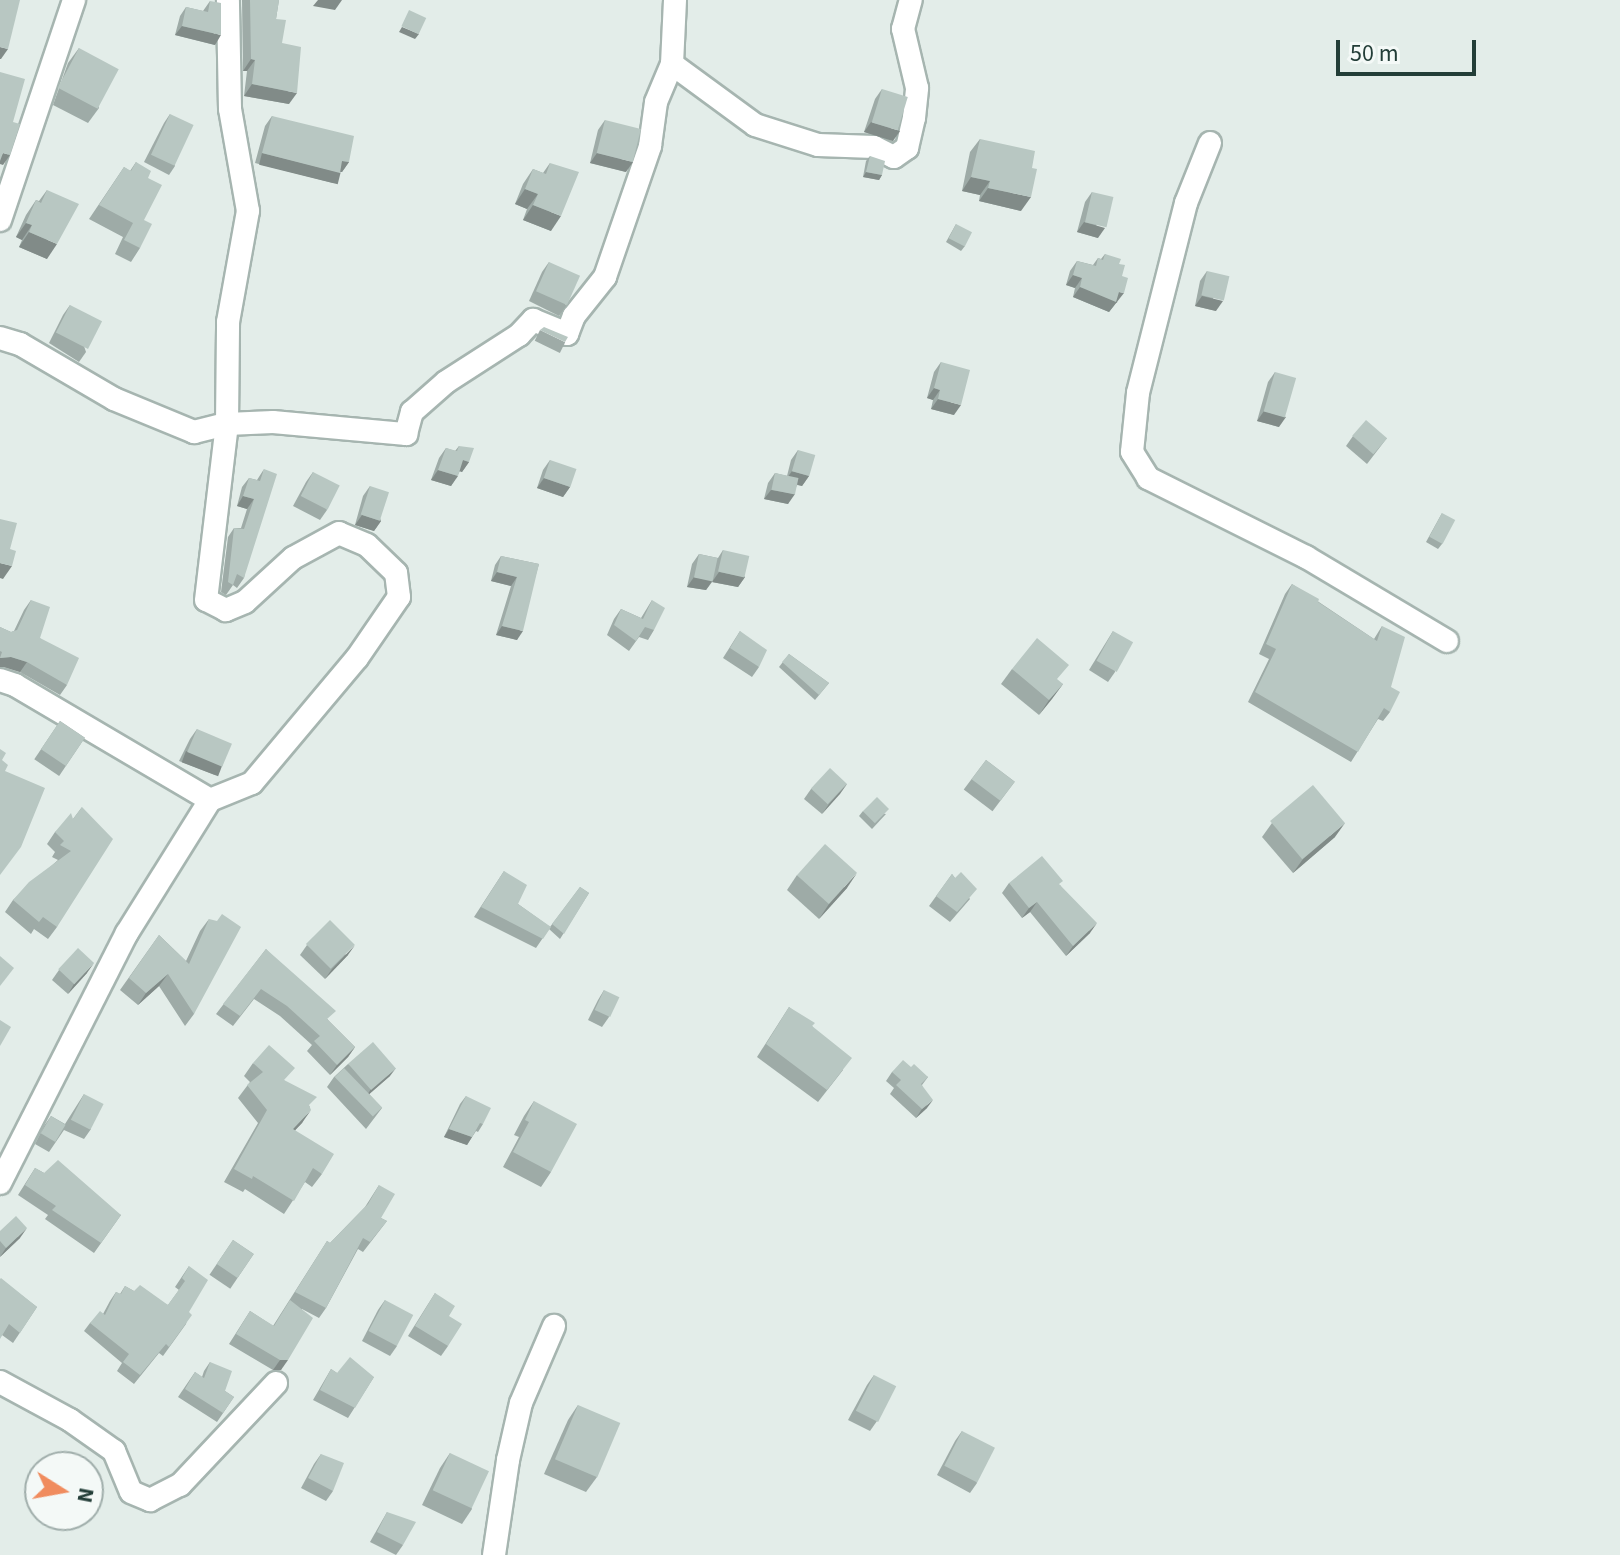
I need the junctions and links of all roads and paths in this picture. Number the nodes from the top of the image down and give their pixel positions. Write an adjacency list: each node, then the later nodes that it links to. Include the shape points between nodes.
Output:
1 (74, 0): 7 (street)
2 (228, 0): 9 (street, via 230,109 248,211 228,322)
3 (675, 0): 5 (street)
4 (911, 0): 5 (street, via 903,29 917,88 914,118 907,148 894,157 874,147 818,145 755,125)
5 (672, 64): 9 (street, via 605,277 574,316 567,334 533,320 412,412 406,434 273,422)
6 (1210, 143): 10 (street, via 1186,203 1138,393 1132,452 1148,478 1306,557)
7 (0, 220)
8 (0, 338): 9 (street, via 20,344 114,399 194,432)
9 (227, 424): 12 (street, via 206,600 226,610 245,602 293,558 339,533 367,545 396,573 399,597 357,658 252,783)
10 (1447, 641)
11 (0, 680): 12 (street)
12 (210, 800): 13 (street, via 127,933)
13 (0, 1183)
14 (554, 1326): 17 (street, via 521,1403)
15 (0, 1382): 16 (street, via 114,1451 131,1492 150,1500 180,1485)
16 (276, 1383)
17 (494, 1555)

